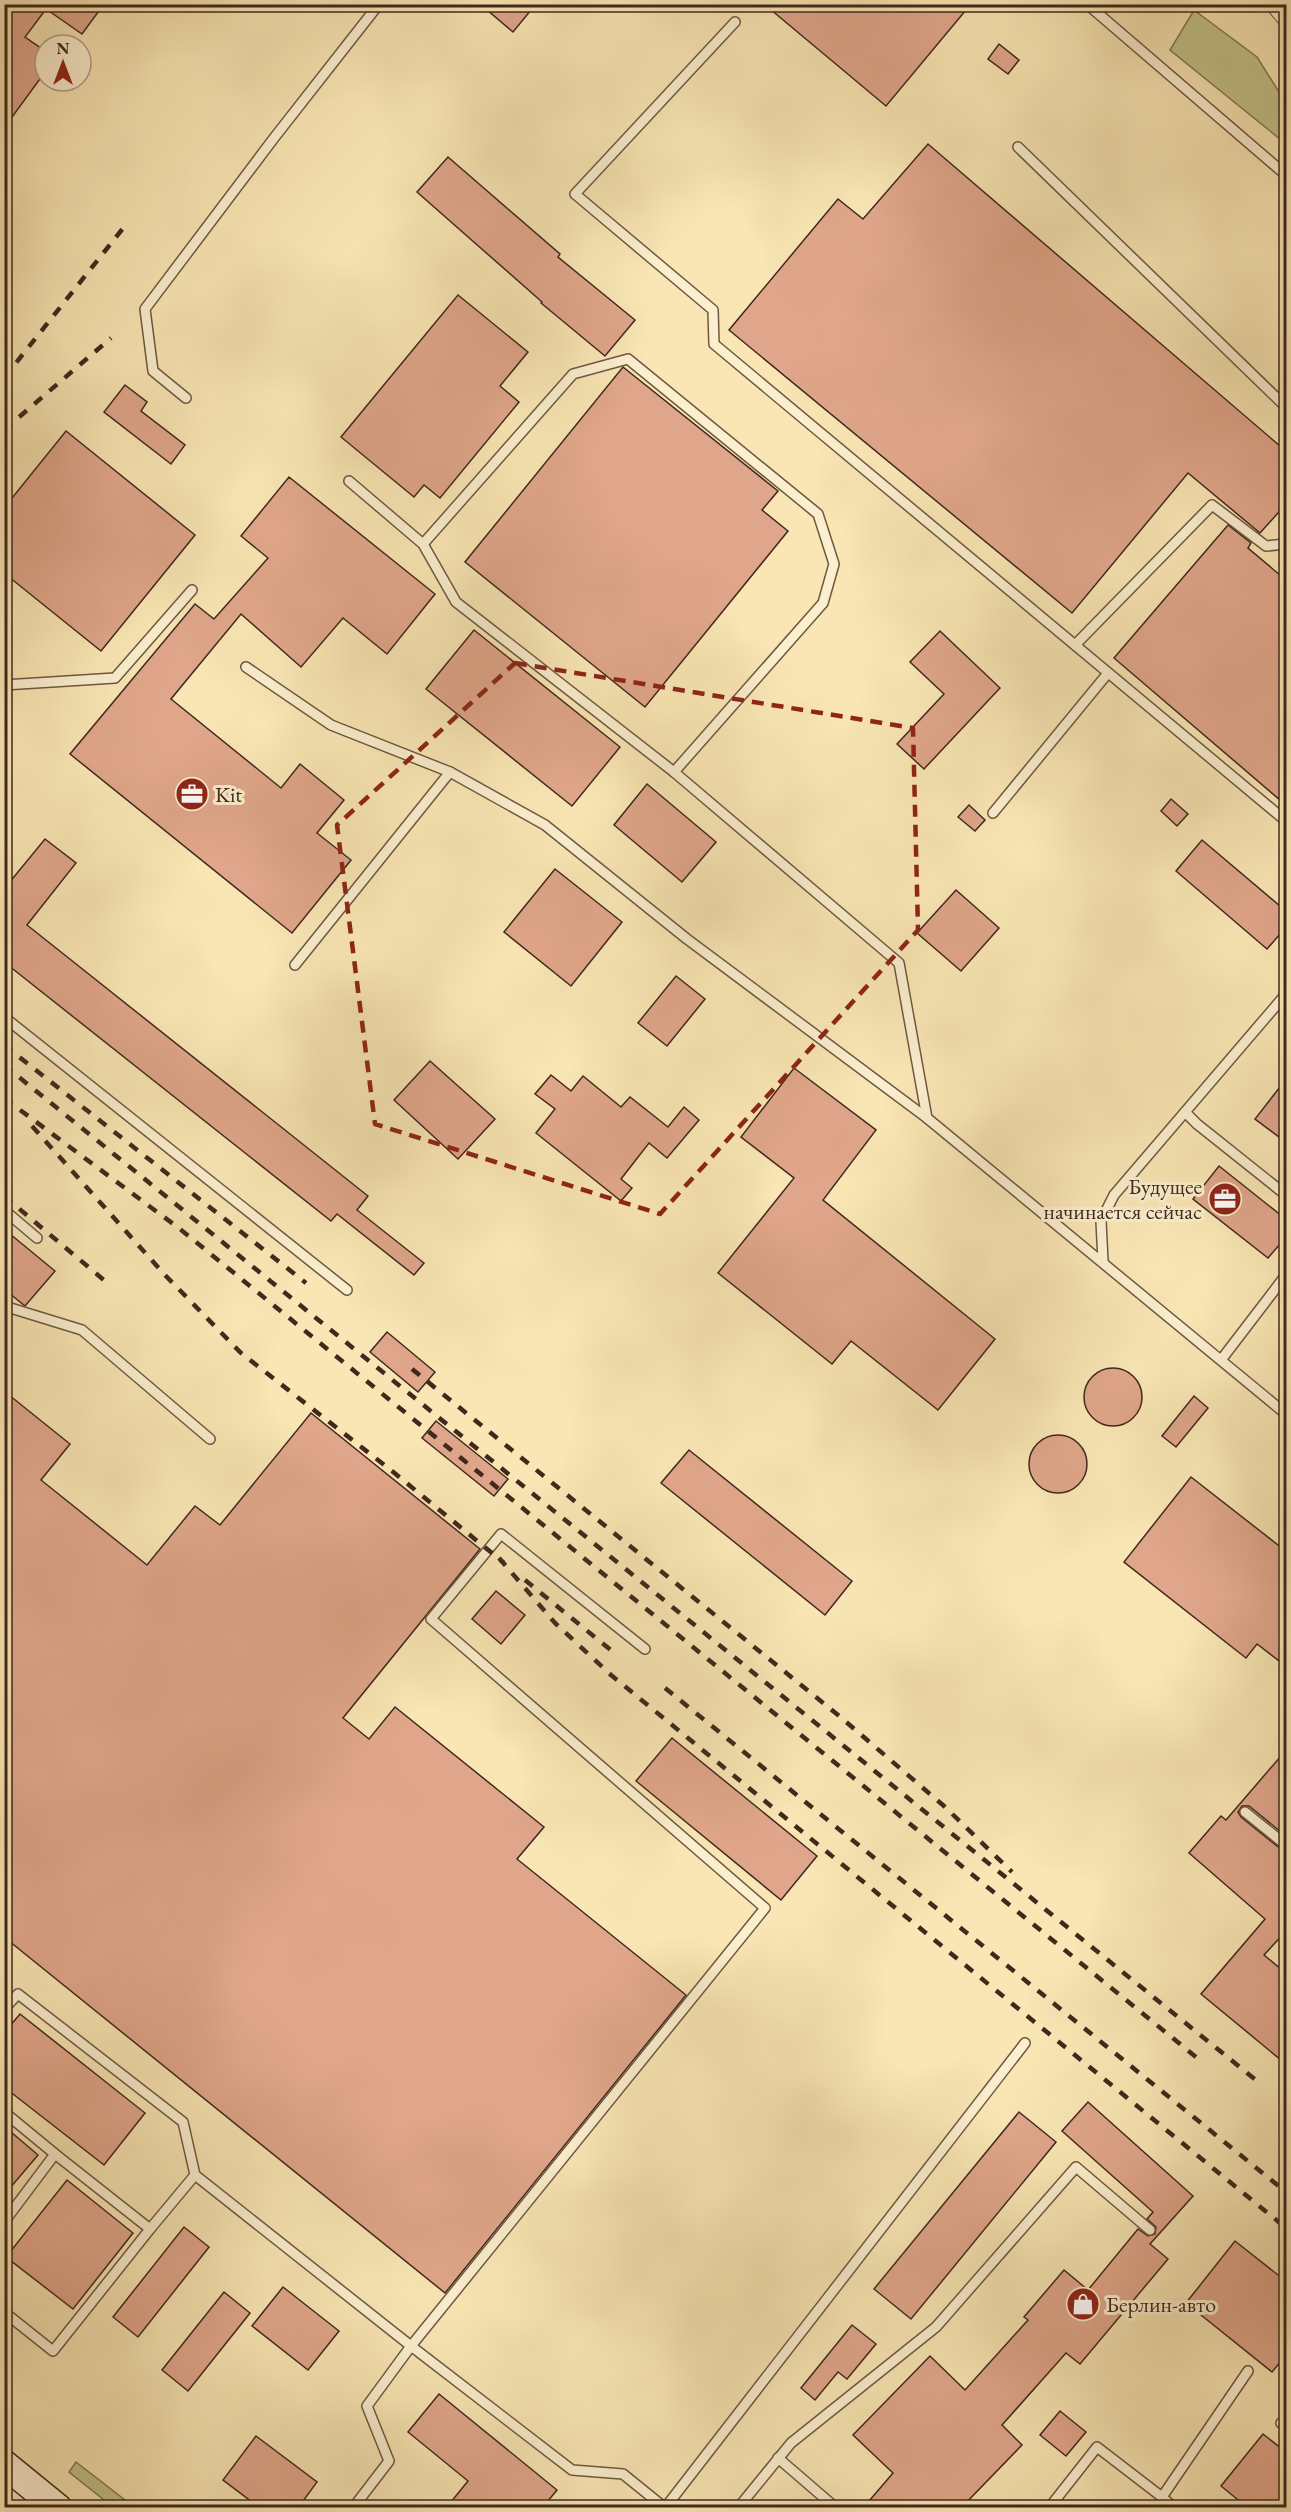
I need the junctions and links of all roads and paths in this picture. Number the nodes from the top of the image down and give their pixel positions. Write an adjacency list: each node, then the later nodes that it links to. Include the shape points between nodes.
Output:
1 (379, 4): 8 (lane, via 145,309 153,371)
2 (1087, 4): 7 (lane)
3 (1276, 4): 4 (street)
4 (1287, 16)
5 (735, 22): 14 (lane, via 575,194 713,310 714,344)
6 (1018, 147): 9 (lane)
7 (1287, 175)
8 (186, 398)
9 (1287, 407)
10 (349, 481): 11 (lane)
11 (423, 544): 19 (lane, via 456,602); 19 (lane, via 573,374 628,359 818,514 834,564 823,603)
12 (1287, 544): 14 (lane, via 1266,546 1212,506)
13 (192, 590): 17 (lane, via 114,678)
14 (1075, 645): 16 (lane)
15 (246, 667): 18 (lane, via 331,725)
16 (1108, 673): 20 (lane); 21 (lane)
17 (4, 685)
18 (450, 772): 22 (lane); 26 (lane, via 545,825 687,939)
19 (674, 772): 26 (lane, via 899,963)
20 (993, 813)
21 (1287, 821)
22 (295, 964)
23 (1287, 994): 25 (lane)
24 (4, 1017): 32 (lane)
25 (1185, 1112): 27 (lane); 30 (lane, via 1114,1195 1101,1221)
26 (927, 1118): 30 (lane)
27 (1287, 1195)
28 (4, 1210): 29 (lane)
29 (37, 1238)
30 (1103, 1262): 34 (lane)
31 (1287, 1275): 34 (lane)
32 (347, 1290)
33 (4, 1306): 36 (lane, via 82,1330)
34 (1221, 1360): 35 (lane)
35 (1287, 1414)
36 (210, 1439)
37 (645, 1649): 49 (lane, via 501,1534 431,1619 765,1908)
38 (1245, 1812): 39 (lane)
39 (1287, 1845)
40 (4, 2009): 44 (lane, via 18,1994 183,2122)
41 (1025, 2043): 56 (lane)
42 (4, 2112): 43 (lane)
43 (56, 2154): 45 (lane); 46 (lane)
44 (195, 2175): 46 (lane); 49 (lane)
45 (4, 2222)
46 (150, 2229): 48 (lane, via 53,2351)
47 (1150, 2230): 51 (lane, via 1076,2167 936,2327 791,2443)
48 (4, 2312)
49 (411, 2346): 55 (lane, via 367,2406 389,2461); 56 (lane, via 572,2470 623,2474)
50 (1248, 2371): 53 (lane)
51 (778, 2458): 57 (lane); 58 (lane)
52 (4, 2464): 54 (main road)
53 (1162, 2497): 59 (lane, via 1097,2447); 60 (lane)
54 (58, 2508)
55 (352, 2508)
56 (665, 2508)
57 (738, 2508)
58 (836, 2508)
59 (1049, 2508)
60 (1173, 2508)

